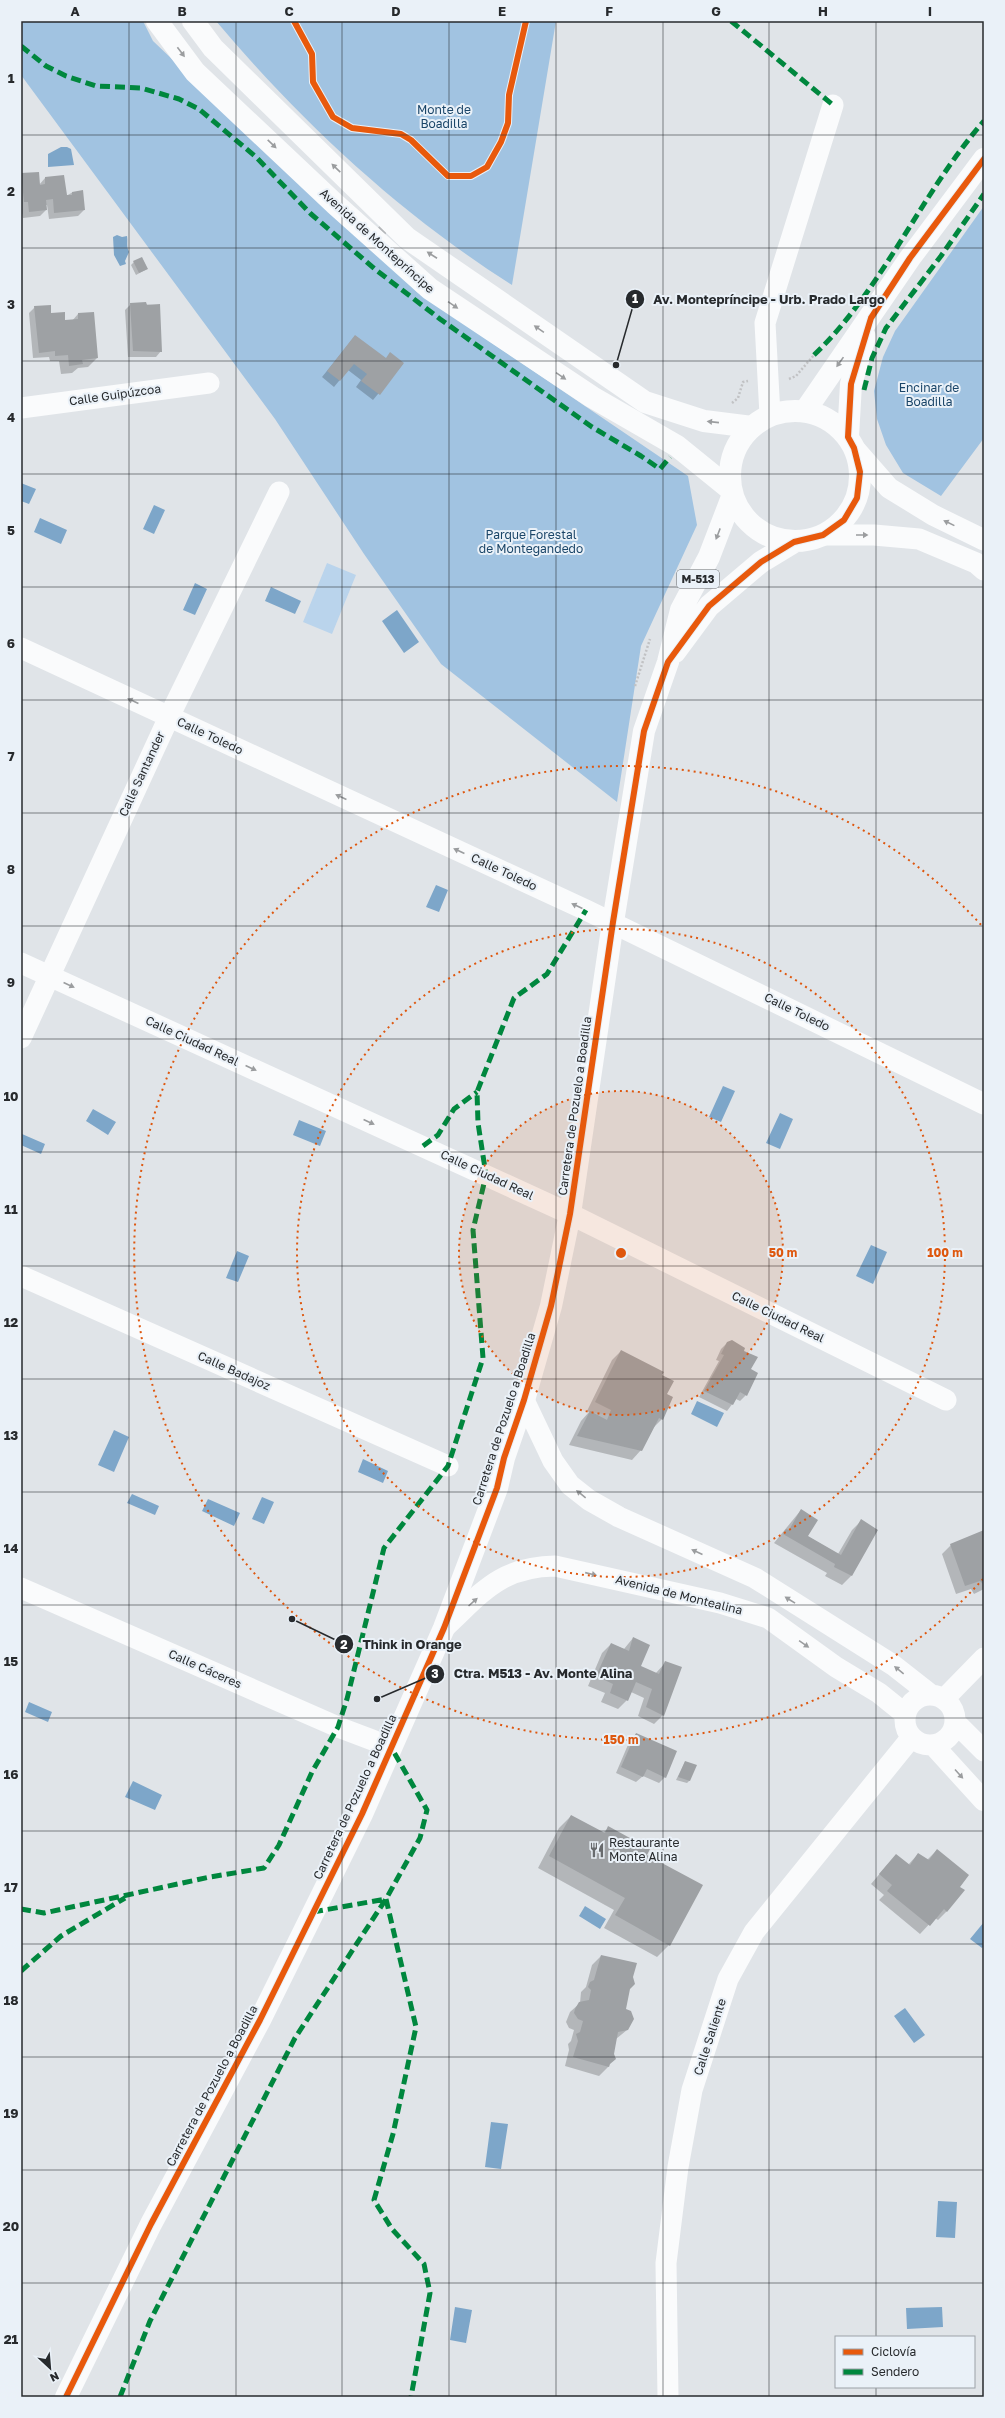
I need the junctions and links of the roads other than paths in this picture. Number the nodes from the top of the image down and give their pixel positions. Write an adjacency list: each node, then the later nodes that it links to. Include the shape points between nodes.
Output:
1 (157, 21): 13 (main road, Avenida de Montepríncipe, one-way to 13, via 196,72 335,204 430,289 592,396 677,446)
2 (193, 21): 10 (main road, Avenida de Montepríncipe, one-way to 2, via 704,421 645,402 407,238 213,48)
3 (833, 105): 9 (street, via 765,323)
4 (984, 159): 5 (main road, M-513, via 910,258)
5 (871, 318): 8 (main road, M-513, one-way to 8); 11 (main road, M-513, via 851,384)
6 (209, 382): 7 (street, Calle Guipúzcoa)
7 (21, 408)
8 (805, 411): 9 (main road, M-513); 11 (main road, M-513, via 829,420)
9 (770, 415): 10 (main road, M-513)
10 (752, 427): 13 (main road, M-513, via 733,454)
11 (851, 442): 14 (main road, M-513, via 860,472 857,498 844,520); 15 (street, one-way to 11, via 933,515 889,488)
12 (279, 492): 20 (street, Calle Santander)
13 (731, 493): 16 (main road, M-513, via 746,521 768,536); 19 (main road, Carretera de Pozuelo a Boadilla / M-513, one-way to 19, via 710,557 681,610)
14 (823, 535): 16 (main road, M-513); 17 (street, one-way to 17, via 874,535 920,539 976,563)
15 (984, 540)
16 (794, 542): 19 (main road, Carretera de Pozuelo a Boadilla / M-513, via 761,562 709,606)
17 (984, 570)
18 (21, 648): 20 (street, Calle Toledo, one-way to 18)
19 (668, 662): 21 (main road, Carretera de Pozuelo a Boadilla / M-513, via 644,731)
20 (168, 717): 21 (street, Calle Toledo, one-way to 20); 23 (street, Calle Santander)
21 (612, 922): 25 (street, Calle Toledo); 26 (main road, Carretera de Pozuelo a Boadilla / M-513)
22 (21, 963): 23 (street, Calle Ciudad Real)
23 (49, 976): 24 (street, Calle Santander); 26 (street, Calle Ciudad Real, one-way to 26)
24 (21, 1038)
25 (984, 1104)
26 (570, 1214): 28 (main road, Carretera de Pozuelo a Boadilla / M-513, via 551,1306); 29 (street, Calle Ciudad Real)
27 (21, 1276): 30 (street, Calle Badajoz)
28 (524, 1400): 32 (main road, Carretera de Pozuelo a Boadilla / M-513, via 504,1458 497,1488); 34 (street, one-way to 28, via 893,1665 755,1578 619,1517 588,1500 570,1485 553,1461)
29 (946, 1400)
30 (448, 1466)
31 (21, 1588): 39 (street, Calle Cáceres, via 338,1727)
32 (444, 1628): 35 (street, Avenida de Montealina, one-way to 35, via 494,1582 531,1566 555,1566 720,1603 768,1618 836,1667 880,1692); 39 (main road, Carretera de Pozuelo a Boadilla / M-513)
33 (984, 1658): 34 (street)
34 (937, 1696): 35 (street, via 915,1700); 36 (street, via 951,1705)
35 (905, 1714): 37 (street, via 905,1727)
36 (956, 1722): 38 (street, via 952,1733); 40 (street)
37 (911, 1738): 38 (street, via 922,1744); 43 (street, Calle Saliente, via 754,1932 728,1979 692,2090 678,2167 666,2263)
38 (934, 1746): 41 (street, one-way to 41)
39 (391, 1747): 42 (main road, Carretera de Pozuelo a Boadilla / M-513, via 362,1814 260,2020 151,2224)
40 (984, 1751)
41 (984, 1802)
42 (66, 2397)
43 (668, 2397)

